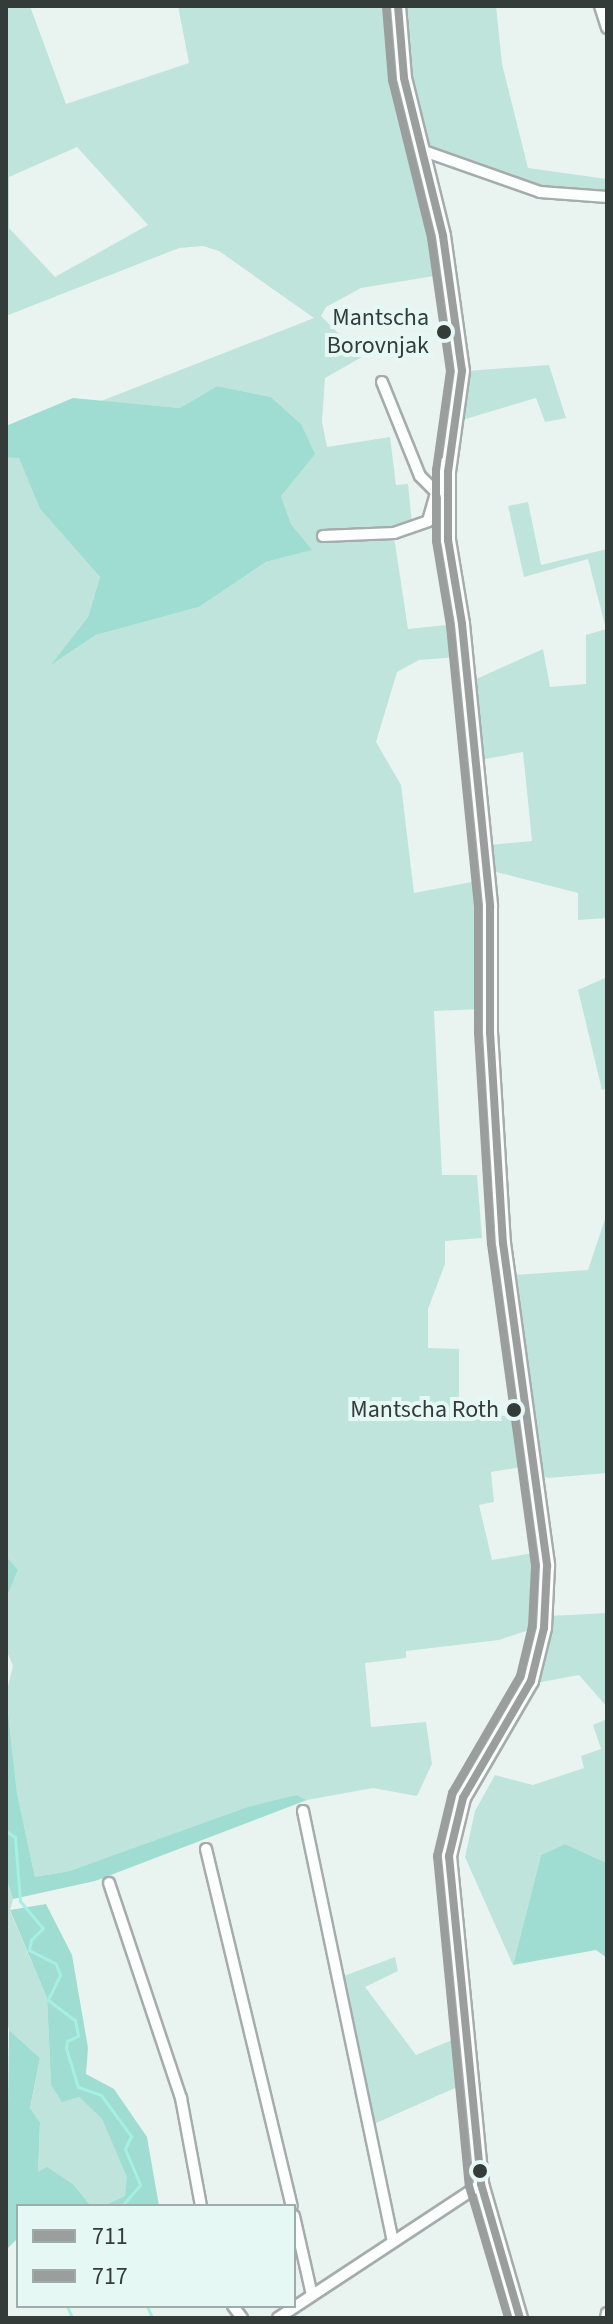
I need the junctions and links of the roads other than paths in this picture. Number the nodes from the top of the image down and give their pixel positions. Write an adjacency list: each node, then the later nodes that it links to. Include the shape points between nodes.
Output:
1 (398, 6): 4 (street, via 404,78)
2 (600, 6): 3 (street)
3 (607, 28)
4 (421, 150): 5 (street, via 540,192); 7 (street, via 443,236 459,343 461,394)
5 (607, 197)
6 (382, 382): 8 (street, via 420,476)
7 (454, 439): 8 (street); 11 (street)
8 (434, 490): 9 (street)
9 (433, 510): 10 (street, via 428,521 413,530); 11 (street)
10 (323, 536)
11 (448, 540): 15 (street, via 462,624 490,907 490,1032 503,1243 547,1566 544,1628 531,1681 463,1798 450,1838)
12 (303, 1811): 19 (street)
13 (206, 1849): 17 (street)
14 (109, 1883): 16 (street, via 181,2098)
15 (481, 2184): 19 (street); 22 (street)
16 (201, 2204)
17 (292, 2204)
18 (296, 2225): 20 (street)
19 (393, 2242): 20 (street)
20 (312, 2295): 21 (street)
21 (296, 2306)
22 (520, 2318)

